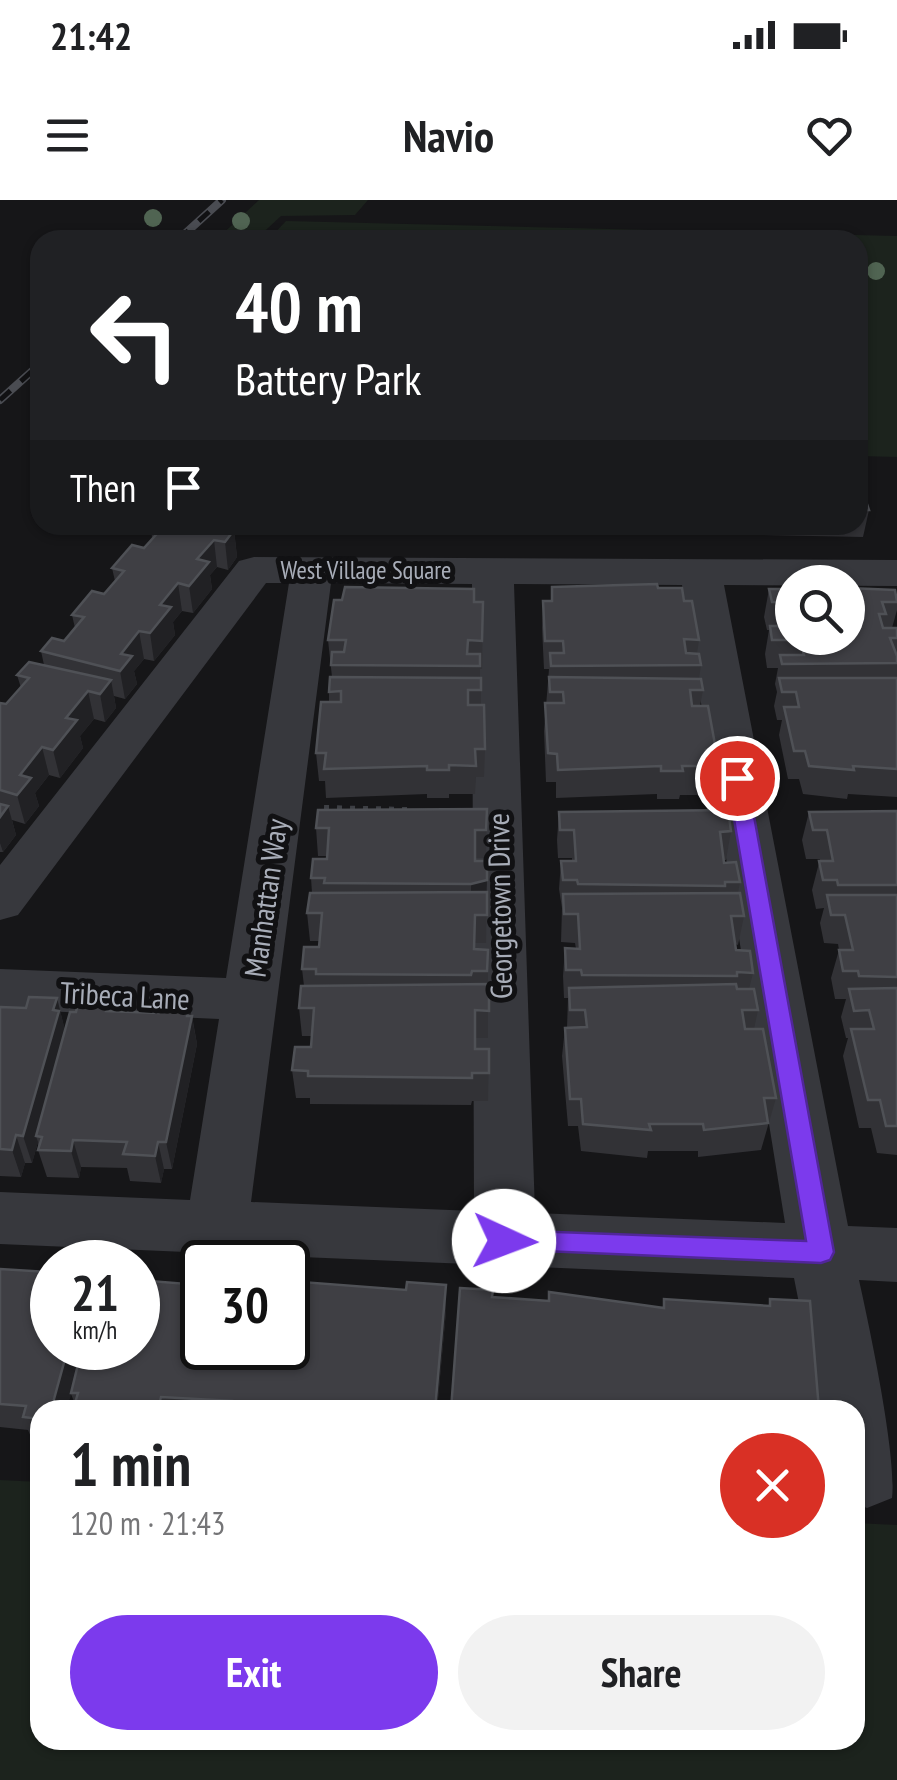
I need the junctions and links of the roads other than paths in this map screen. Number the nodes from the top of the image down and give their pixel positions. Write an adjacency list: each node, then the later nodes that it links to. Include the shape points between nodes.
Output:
1 (312, 570): 2 (street, West Village Square); 5 (street, West Village Square, via 254,570); 7 (street, Manhattan Way)
2 (493, 571): 3 (street, West Village Square); 10 (street, Georgetown Drive)
3 (701, 572): 4 (street, West Village Square); 11 (street)
4 (897, 573)
5 (0, 902)
6 (0, 989): 7 (street, Tribeca Lane)
7 (250, 1000): 9 (street, Manhattan Way)
8 (0, 1218): 9 (street)
9 (217, 1226): 10 (street)
10 (504, 1241): 11 (street)
11 (821, 1252): 12 (street); 13 (street)
12 (897, 1255)
13 (852, 1400)

